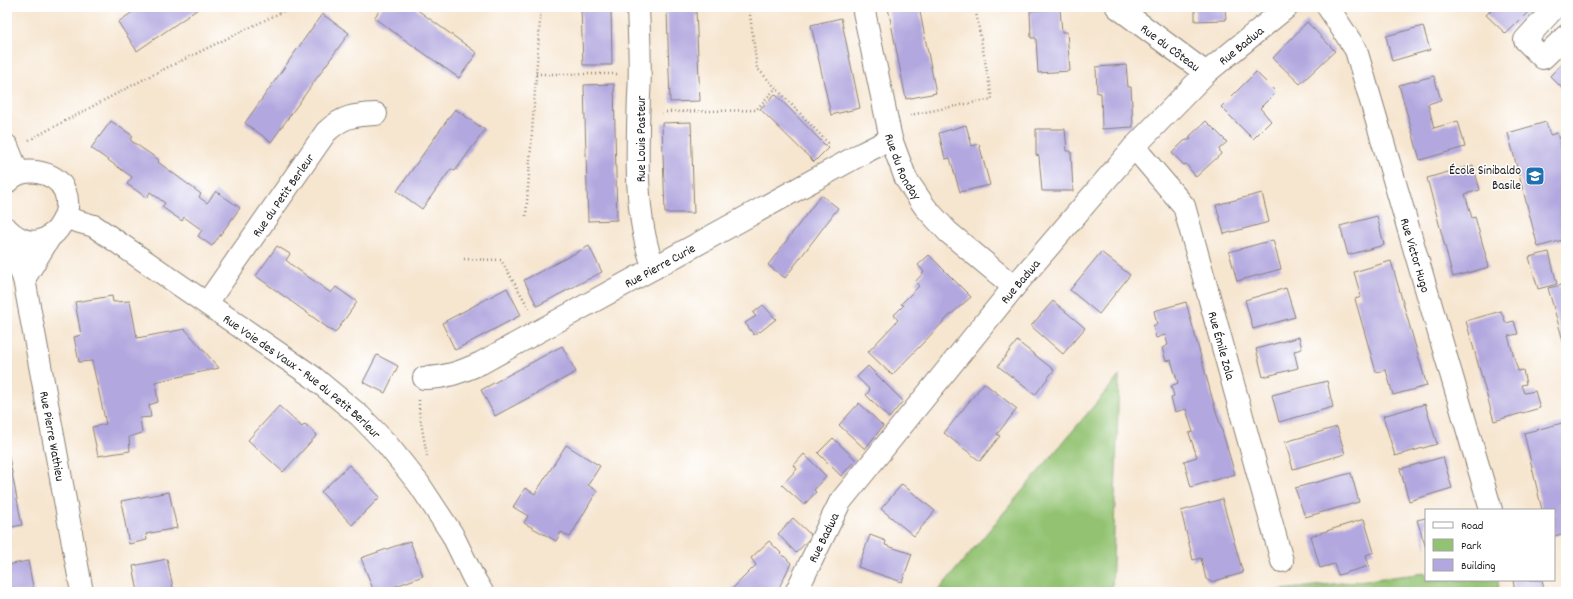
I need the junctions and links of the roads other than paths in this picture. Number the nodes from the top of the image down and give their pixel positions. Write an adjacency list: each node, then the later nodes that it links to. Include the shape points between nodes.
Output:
1 (638, 7): 17 (street, Rue Louis Pasteur, via 640,74 637,113 640,217 644,240)
2 (863, 7): 10 (street, Rue du Ronday)
3 (1117, 7): 8 (street, Rue du Côteau)
4 (1287, 7): 8 (street, Rue Badwa)
5 (1328, 7): 22 (street, Rue Victor Hugo, via 1356,50)
6 (1559, 11): 7 (street, via 1525,40 1543,58)
7 (1566, 36)
8 (1206, 73): 11 (street, Rue Badwa)
9 (376, 114): 20 (street, Rue du Petit Berleur, via 351,116 335,123 326,132)
10 (889, 130): 17 (street, Rue Pierre Curie, via 846,162); 19 (street, Rue du Ronday, via 906,179 925,207 968,250)
11 (1134, 147): 19 (street, Rue Badwa); 23 (street, Rue Émile Zola, via 1184,206)
12 (8, 149): 13 (street)
13 (13, 178): 14 (street, via 29,171 47,174 57,181 64,191 68,206)
14 (66, 218): 16 (street, via 60,228); 20 (street, Rue Voie des Vaux - Rue du Petit Berleur, via 94,226)
15 (10, 232): 16 (street, via 27,241); 18 (street, Rue Pierre Wathieu)
16 (51, 235): 18 (street)
17 (654, 268): 21 (street, Rue Pierre Curie, via 459,373 441,378)
18 (24, 279): 24 (street, Rue Pierre Wathieu)
19 (1014, 286): 26 (street, Rue Badwa, via 840,502)
20 (207, 303): 25 (street, Rue Voie des Vaux - Rue du Petit Berleur, via 313,377 360,416 386,443 420,484 452,534)
21 (424, 378)
22 (1491, 509)
23 (1282, 560)
24 (82, 592)
25 (482, 592)
26 (796, 592)

